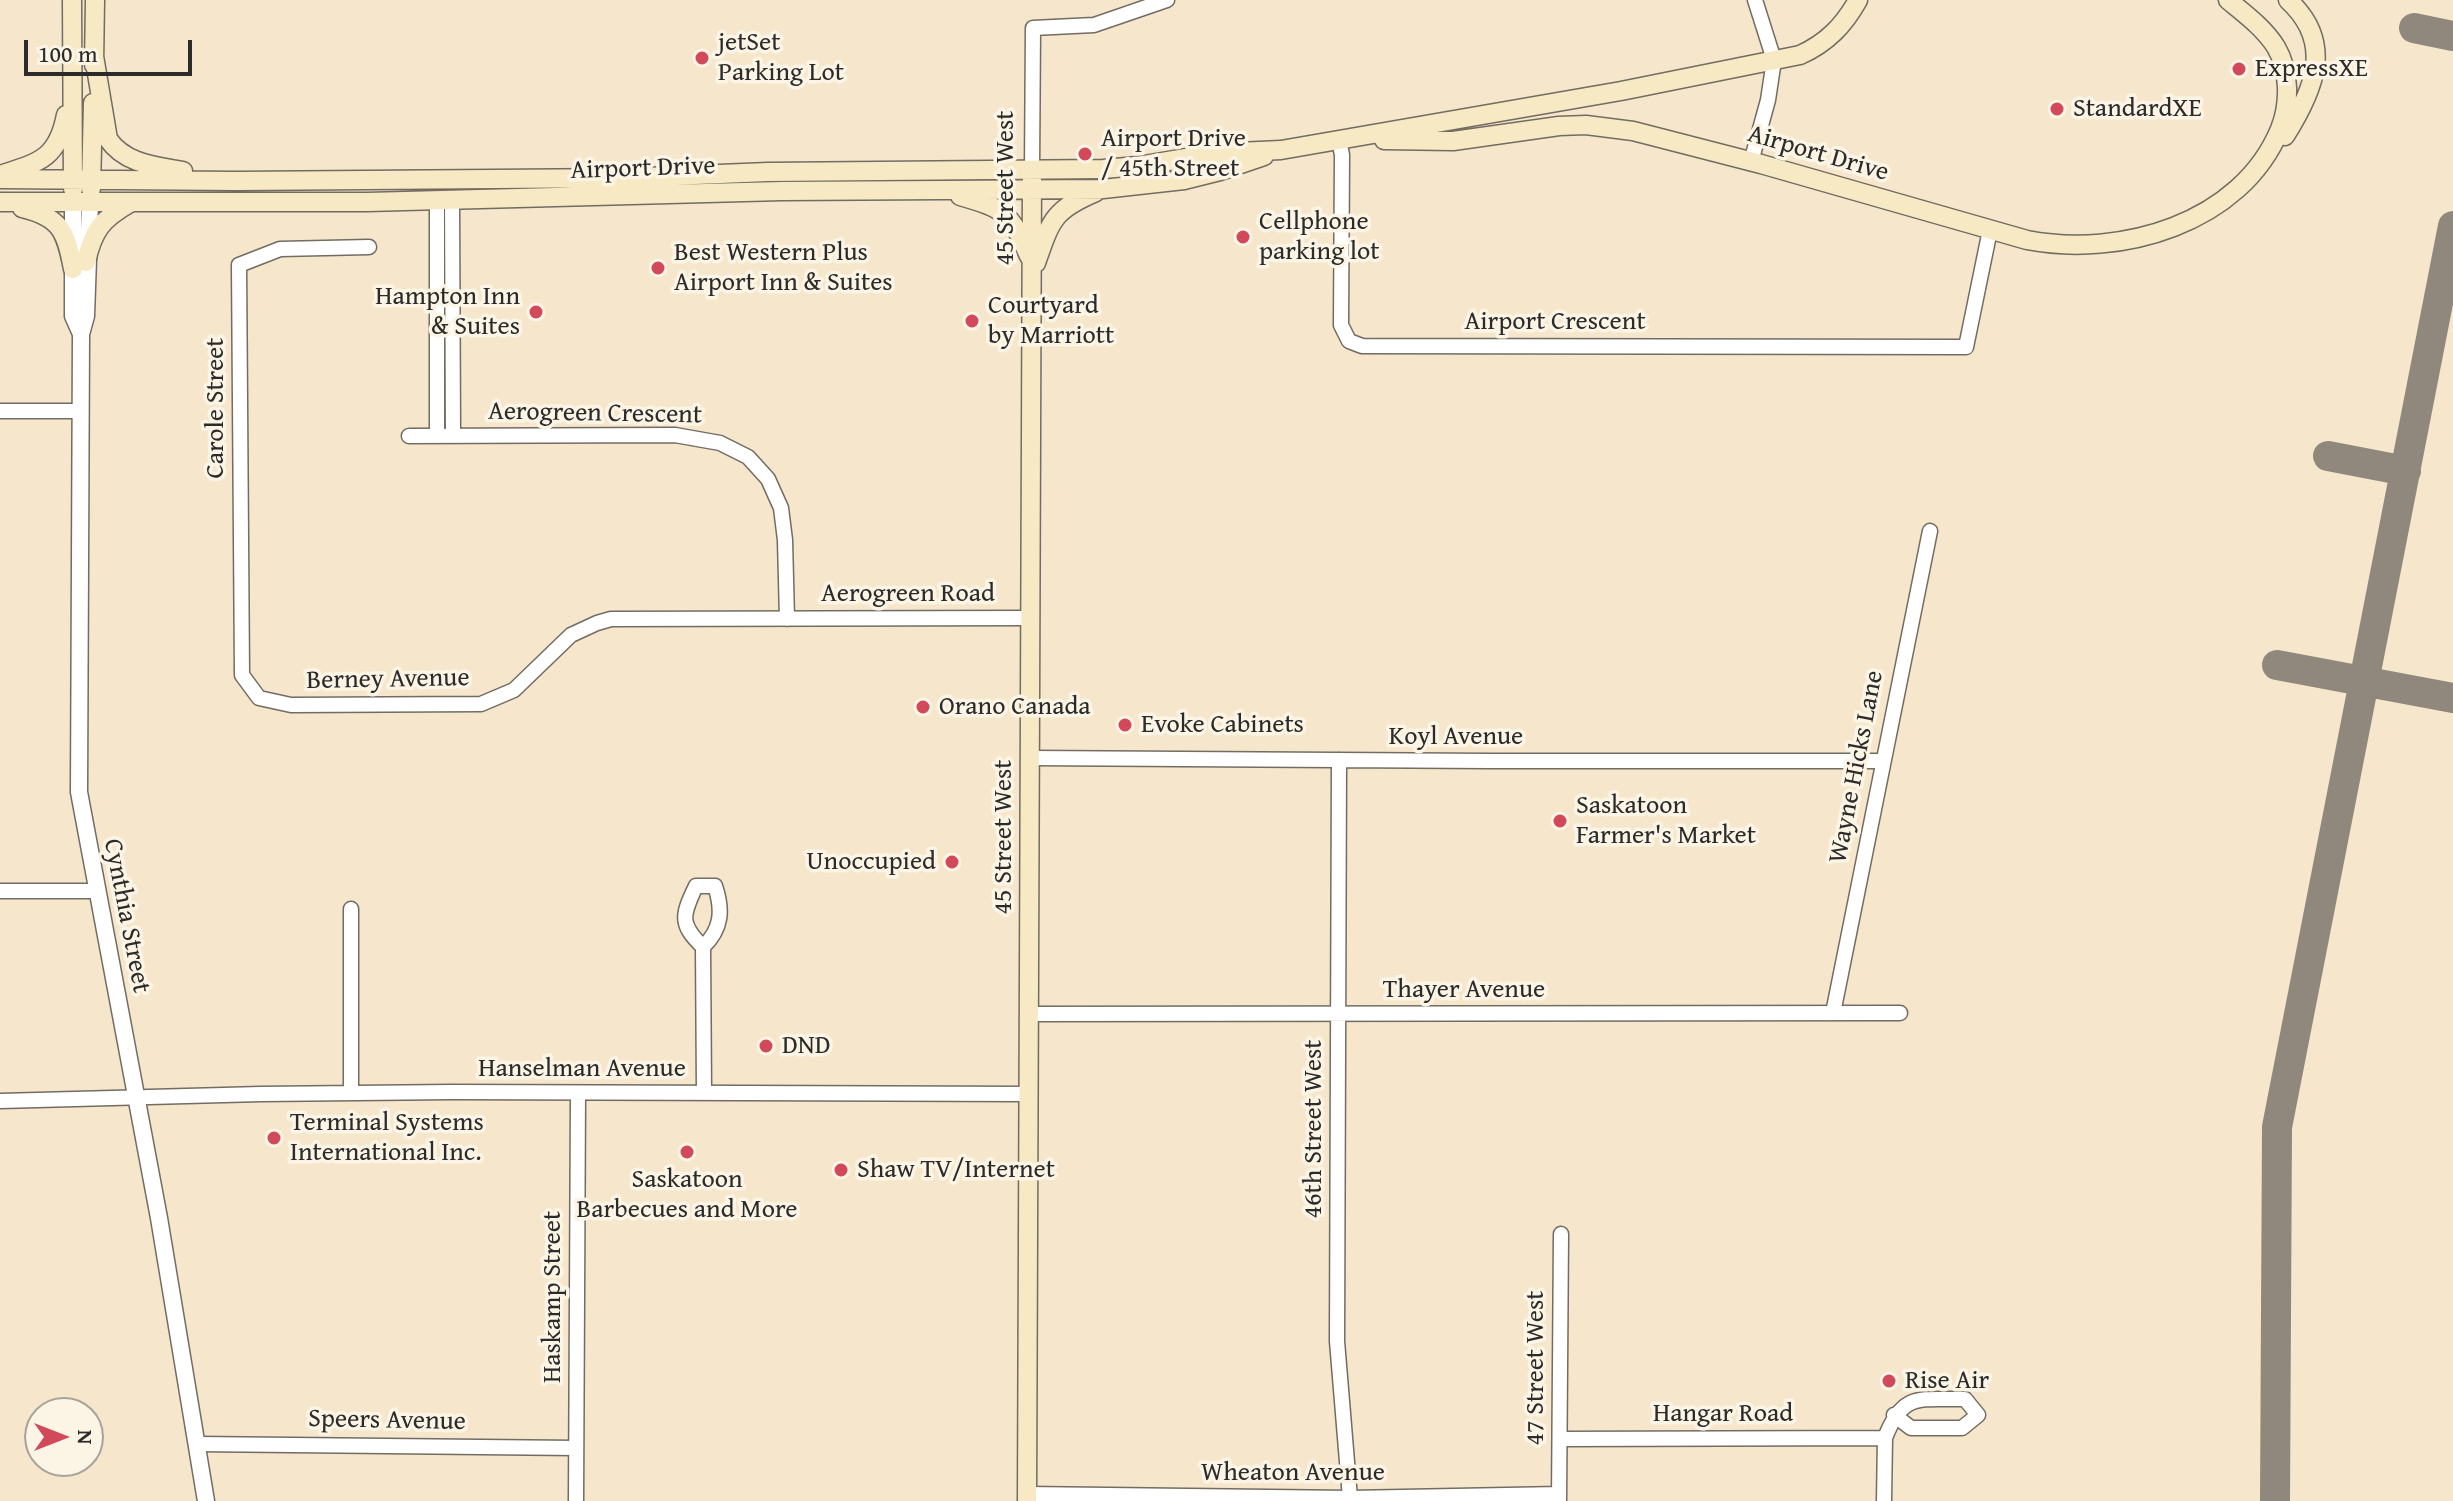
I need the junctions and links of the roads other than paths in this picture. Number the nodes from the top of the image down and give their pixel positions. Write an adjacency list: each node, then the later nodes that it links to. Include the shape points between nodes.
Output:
1 (72, 0): 10 (main road)
2 (95, 0): 8 (main road)
3 (1167, 0): 17 (street, 45 Street West, via 1094,25 1033,28)
4 (1755, 0): 9 (street)
5 (1858, 0): 9 (main road, Airport Drive, via 1838,31 1823,43)
6 (2228, 0): 14 (main road, Airport Drive, via 2268,37 2286,75 2281,126)
7 (2288, 0): 14 (main road, Airport Drive, via 2310,29 2315,72 2301,112 2279,147)
8 (94, 56): 16 (main road); 18 (main road, via 114,149 136,162)
9 (1774, 60): 11 (main road, Airport Drive); 13 (street)
10 (72, 69): 15 (main road, via 58,144 50,155); 16 (main road)
11 (1344, 139): 12 (main road, Airport Drive); 13 (main road, Airport Drive, via 1453,141 1586,125 1633,131); 25 (street, Airport Crescent, via 1341,325 1346,338 1359,346 1966,347)
12 (1281, 150): 17 (main road, Airport Drive, via 1216,153); 19 (main road, Airport Drive, via 1184,180)
13 (1751, 162): 25 (main road, Airport Drive)
14 (2252, 174): 25 (main road, Airport Drive, via 2181,224 2125,240 2052,245)
15 (0, 177): 16 (main road, Airport Drive)
16 (82, 179): 18 (main road, Airport Drive); 22 (main road)
17 (1032, 179): 18 (main road, Airport Drive, via 768,172); 19 (main road, Airport Drive); 20 (main road, Airport Drive); 28 (main road, 45 Street West)
18 (237, 181)
19 (1103, 189): 28 (main road, via 1057,213)
20 (938, 190): 21 (main road, Airport Drive); 28 (main road, via 1002,211 1014,224)
21 (444, 200): 23 (main road, Airport Drive); 31 (street); 32 (street)
22 (82, 202): 23 (main road, Airport Drive); 24 (main road, Airport Drive); 27 (street, Cynthia Street)
23 (131, 202): 27 (main road, via 94,233)
24 (0, 203): 27 (main road, via 52,219)
25 (1990, 230)
26 (369, 247): 35 (street, Carole Street, via 280,249 239,265)
27 (80, 265): 30 (street, Cynthia Street, via 73,316 81,334)
28 (1031, 269): 36 (main road, 45 Street West)
29 (0, 411): 30 (street)
30 (81, 411): 42 (street, Cynthia Street, via 79,792)
31 (437, 435): 32 (street, Aerogreen Crescent); 33 (street, Aerogreen Crescent)
32 (453, 435): 37 (street, Aerogreen Crescent, via 684,436 720,443 748,457 768,479 781,508)
33 (409, 436)
34 (1930, 531): 40 (street, Wayne Hicks Lane)
35 (241, 551): 37 (street, Berney Avenue, via 242,675 259,698 291,705 481,704 514,690 571,635 611,619)
36 (1029, 618): 37 (street, Aerogreen Road); 38 (main road, 45 Street West)
37 (787, 619)
38 (1030, 758): 39 (street, Koyl Avenue); 47 (main road, 45 Street West)
39 (1339, 760): 40 (street, Koyl Avenue); 48 (street, 46th Street West)
40 (1883, 761): 45 (street, Wayne Hicks Lane)
41 (0, 891): 42 (street)
42 (97, 891): 53 (street, Cynthia Street)
43 (351, 909): 49 (street)
44 (703, 947): 50 (street)
45 (1833, 1013): 46 (street, Thayer Avenue); 48 (street, Thayer Avenue)
46 (1900, 1013)
47 (1029, 1014): 48 (street, Thayer Avenue); 52 (main road, 45 Street West)
48 (1338, 1014): 62 (street, 46th Street West, via 1337,1341)
49 (351, 1093): 51 (street, Hanselman Avenue); 53 (street, Hanselman Avenue)
50 (704, 1093): 51 (street, Hanselman Avenue); 52 (street, Hanselman Avenue)
51 (578, 1094): 60 (street, Haskamp Street)
52 (1028, 1094): 61 (main road, 45 Street West)
53 (136, 1097): 54 (street, Hanselman Avenue); 59 (street, Cynthia Street)
54 (0, 1101)
55 (1561, 1234): 58 (street, 47 Street West)
56 (1894, 1415): 56 (street, via 1911,1428 1962,1428 1978,1415 1965,1399 1910,1401); 57 (street)
57 (1885, 1438): 58 (street, Hangar Road); 67 (street)
58 (1561, 1439): 63 (street, 47 Street West)
59 (197, 1444): 60 (street, Speers Avenue); 65 (street, Cynthia Street)
60 (576, 1448): 66 (street, Haskamp Street)
61 (1027, 1498): 64 (street, Wheaton Avenue)
62 (1350, 1498): 63 (street, Wheaton Avenue); 64 (street, Wheaton Avenue)
63 (1559, 1498)
64 (1244, 1499)
65 (206, 1501)
66 (576, 1501)
67 (1884, 1501)

